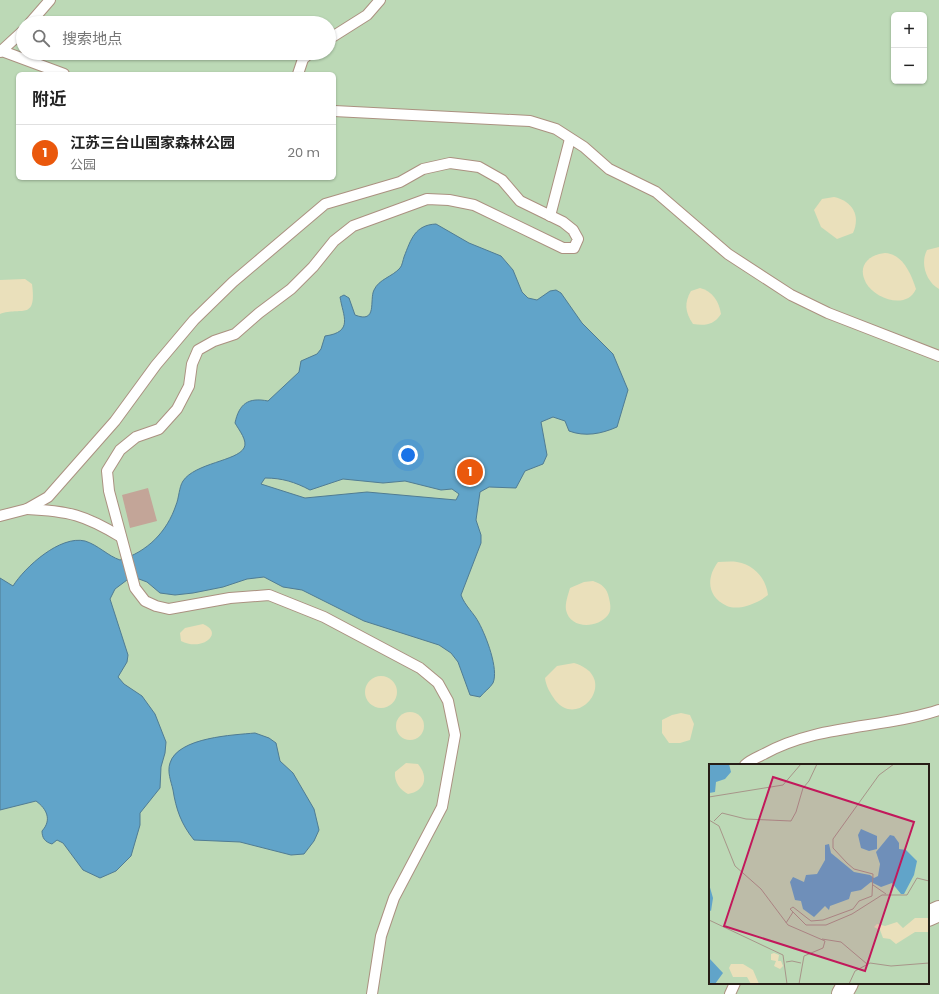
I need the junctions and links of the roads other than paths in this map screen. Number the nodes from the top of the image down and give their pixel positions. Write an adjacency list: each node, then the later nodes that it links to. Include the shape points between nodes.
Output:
1 (50, 0): 3 (lane)
2 (380, 0): 4 (lane, via 367,15)
3 (36, 16)
4 (336, 35)
5 (16, 38): 6 (lane)
6 (1, 52): 7 (lane)
7 (16, 57)
8 (24, 60): 10 (lane)
9 (303, 60): 11 (lane)
10 (58, 72)
11 (299, 72)
12 (336, 111): 13 (lane, via 530,121 556,129)
13 (570, 139): 14 (lane); 15 (lane, via 609,169 656,192 728,254 791,295 828,313)
14 (550, 216): 16 (lane, via 520,201 502,180 485,170 450,163 423,169 400,182 325,204 233,282 194,320 156,365 110,427 48,497); 18 (lane, via 573,230 578,239 574,248 563,248 474,205 449,200 427,199 353,226 334,241 291,289 234,334 198,350 192,364 189,386 177,409 159,428 136,437 120,450 107,471 108,491)
15 (939, 356)
16 (27, 509): 17 (lane); 18 (lane, via 56,510 83,516)
17 (0, 516)
18 (121, 537): 25 (lane, via 135,588 145,601 169,609 230,598 269,595 324,617 420,668 438,683 448,701 454,735 442,807 394,898 381,936)
19 (939, 710): 20 (lane, via 921,716 813,735 775,748)
20 (747, 764)
21 (939, 911): 22 (street)
22 (929, 916)
23 (735, 984): 26 (lane)
24 (847, 984): 27 (street)
25 (372, 994)
26 (730, 994)
27 (842, 994)

